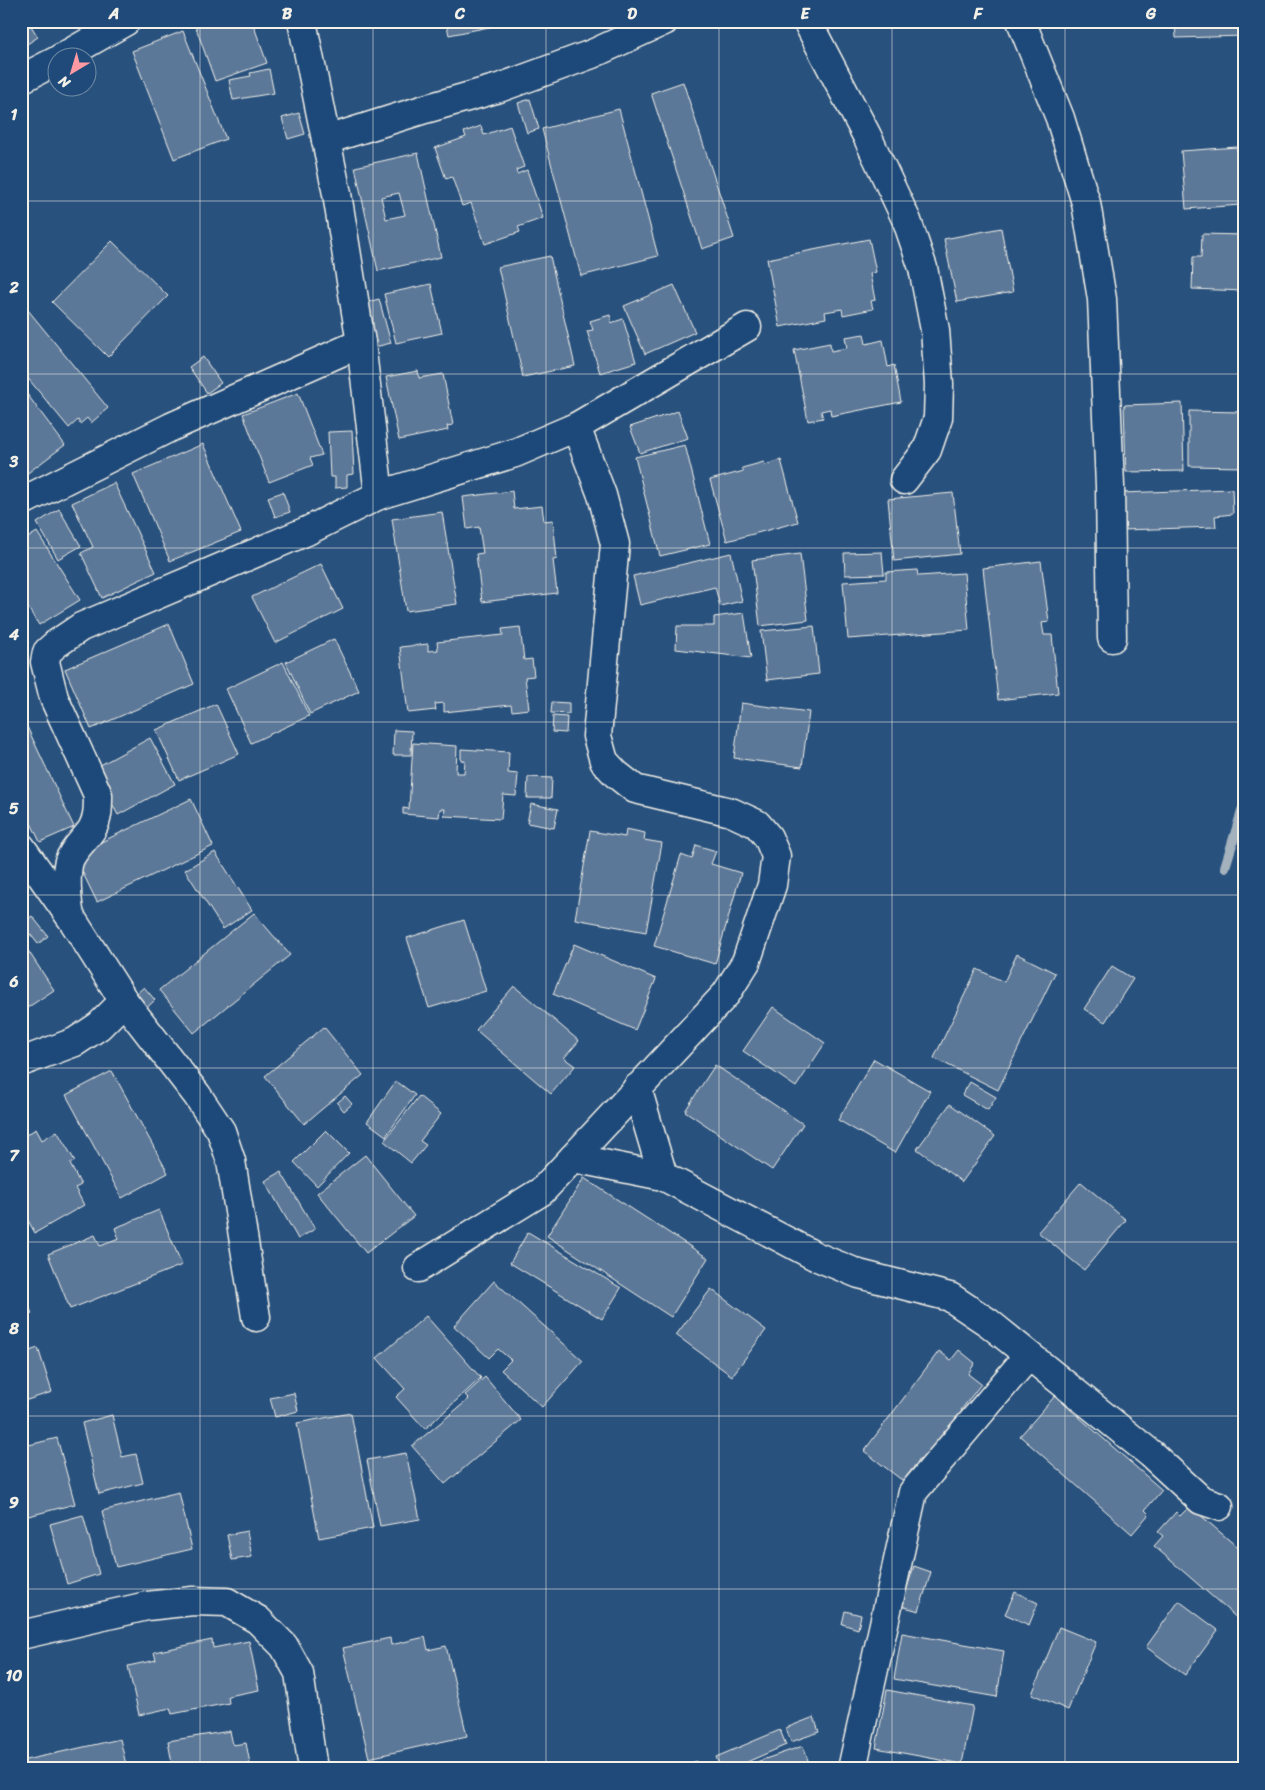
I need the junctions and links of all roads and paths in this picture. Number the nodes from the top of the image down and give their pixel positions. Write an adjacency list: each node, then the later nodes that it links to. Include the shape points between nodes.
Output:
1 (126, 21): 6 (street)
2 (302, 21): 9 (street)
3 (664, 21): 9 (street, via 592,54 499,88)
4 (807, 21): 13 (street, via 871,144 906,220 923,268 935,330 938,418 927,450)
5 (1021, 21): 16 (street, via 1060,118 1086,203 1102,299)
6 (79, 48)
7 (48, 65): 8 (street)
8 (21, 79)
9 (326, 140): 11 (street)
10 (747, 327): 12 (street)
11 (361, 342): 14 (street); 15 (street, via 171,427)
12 (576, 427): 14 (street, via 514,453); 21 (street, via 602,495 615,544 598,736 604,760 635,789 731,812 757,824 768,837 776,856 772,885 746,962 726,994)
13 (904, 480)
14 (379, 495): 18 (street, via 307,531 81,627 47,652 45,662 54,698 98,796 98,813 92,829 69,861 66,900)
15 (21, 502)
16 (1112, 638)
17 (21, 847): 18 (street)
18 (70, 916): 19 (street)
19 (124, 1001): 20 (street, via 99,1026 75,1042); 25 (street, via 221,1131 230,1161)
20 (21, 1062)
21 (637, 1088): 22 (street); 23 (street)
22 (573, 1158): 23 (street); 24 (street, via 542,1191)
23 (663, 1176): 26 (street, via 815,1256 859,1274 950,1297 989,1323)
24 (418, 1268)
25 (256, 1317)
26 (1028, 1356): 27 (street, via 1151,1454 1201,1500); 30 (street, via 913,1492)
27 (1219, 1506)
28 (21, 1635): 29 (street, via 147,1606 193,1601 227,1602 258,1620 284,1646 300,1673)
29 (313, 1769)
30 (852, 1769)

